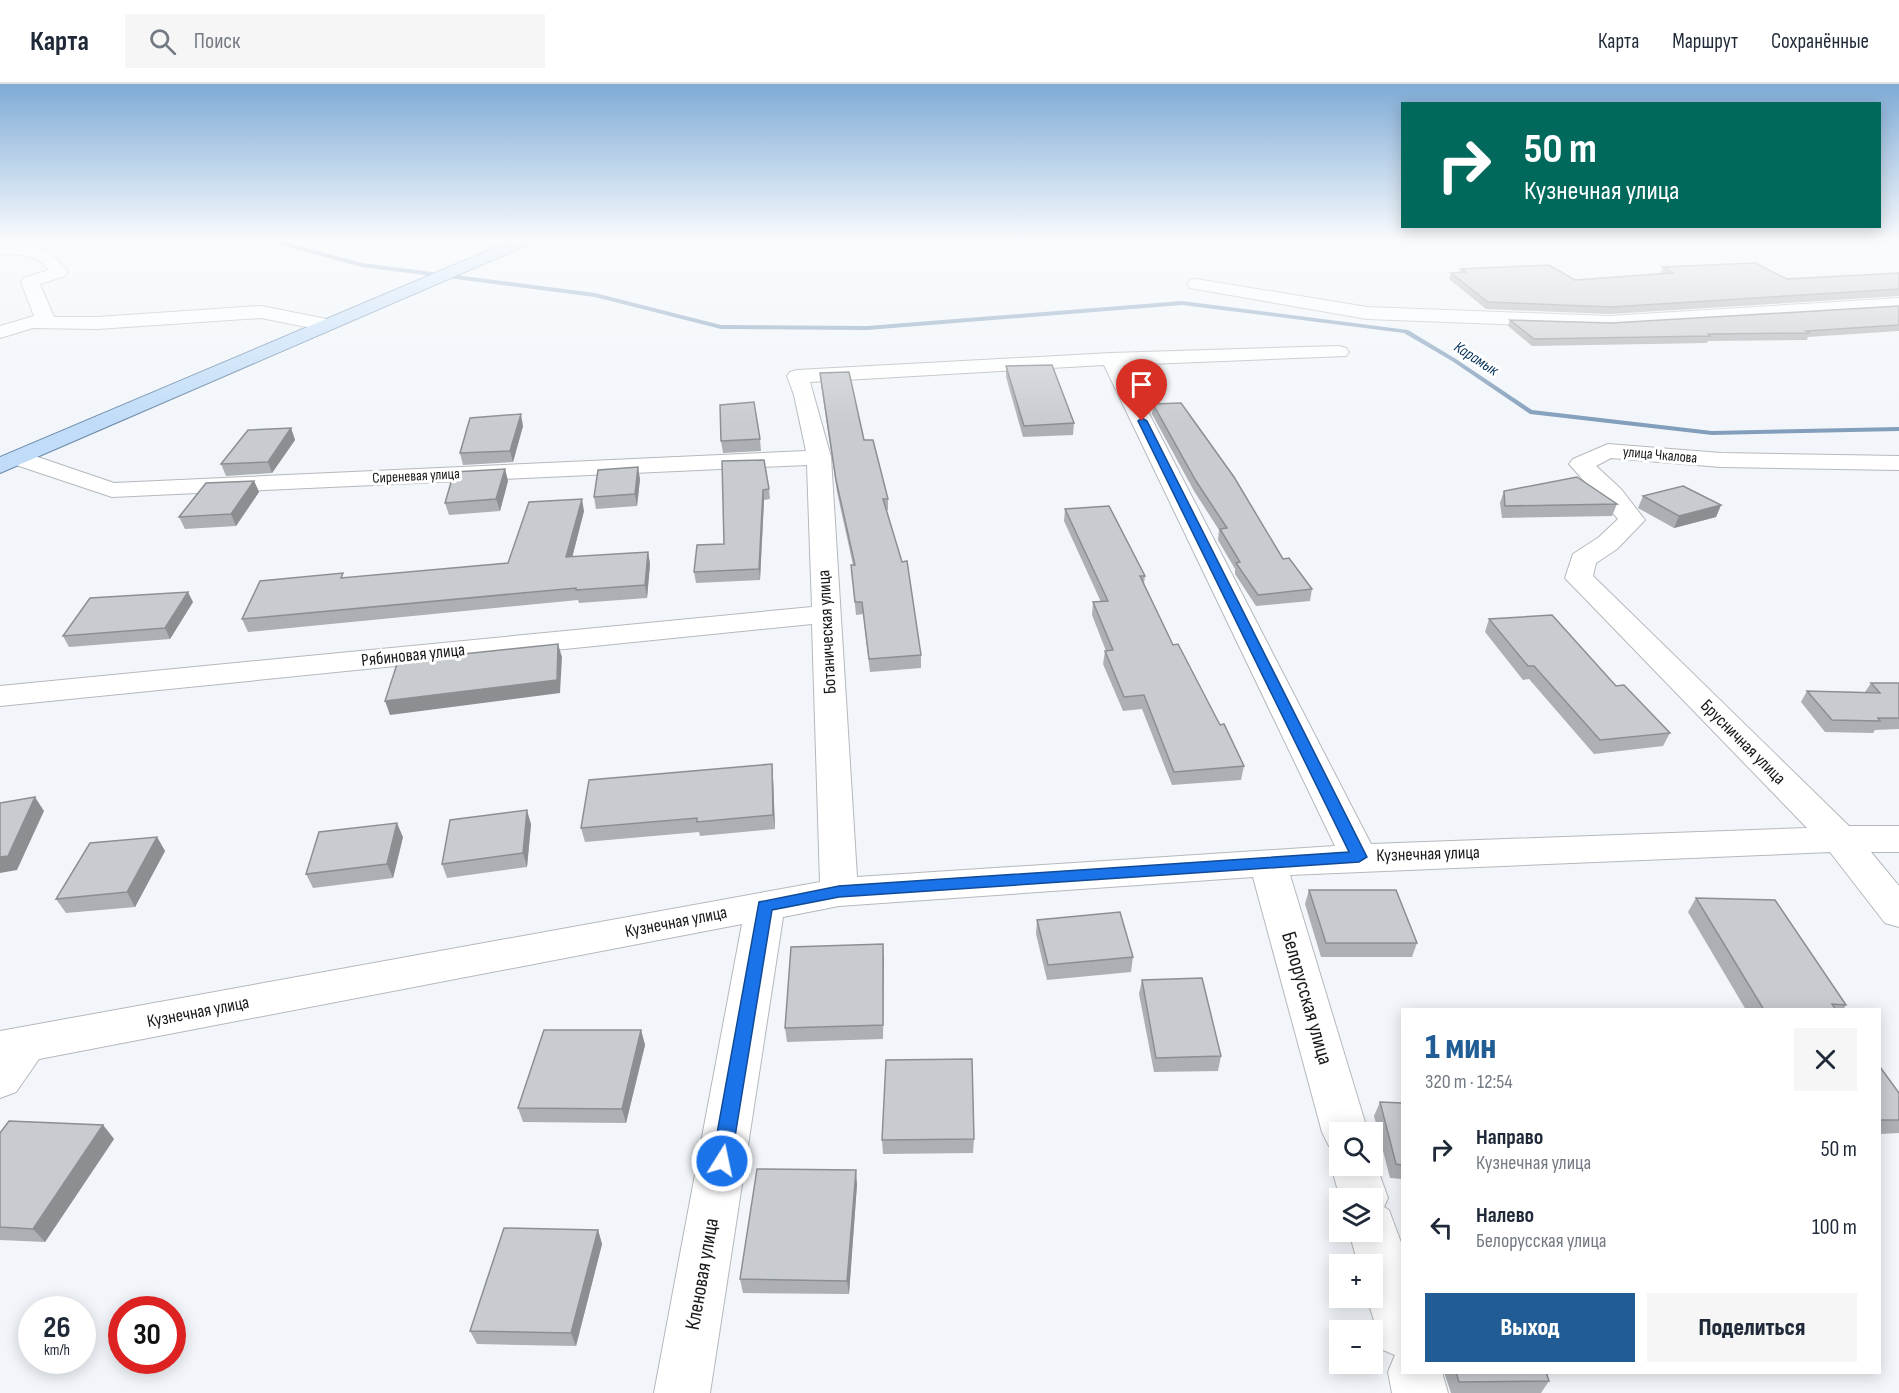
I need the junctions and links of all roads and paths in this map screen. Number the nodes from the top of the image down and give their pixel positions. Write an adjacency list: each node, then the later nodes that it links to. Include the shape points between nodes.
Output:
1 (35, 301): 5 (street)
2 (370, 301): 6 (main road)
3 (1293, 301): 4 (street, via 1367,314 1609,322)
4 (1899, 304)
5 (40, 321): 6 (street, via 97,323 261,312); 7 (street)
6 (318, 323): 11 (main road)
7 (0, 332)
8 (1339, 352): 9 (street)
9 (1111, 359): 10 (street, Ботаническая улица, via 798,376); 18 (street)
10 (819, 457): 11 (street, Сиреневая улица, via 112,490); 14 (street, Ботаническая улица)
11 (6, 459)
12 (1899, 464): 13 (street, улица Чкалова, via 1721,460 1608,451 1581,464 1632,520 1583,560)
13 (1579, 578): 16 (street, Брусничная улица)
14 (826, 614): 15 (street, Рябиновая улица); 20 (street, Ботаническая улица)
15 (0, 696)
16 (1840, 838): 17 (street, Кузнечная улица); 18 (street, Кузнечная улица); 22 (street, Брусничная улица)
17 (1899, 839)
18 (1359, 857): 19 (street, Кузнечная улица)
19 (1268, 863): 20 (street, Кузнечная улица); 25 (street, Белорусская улица)
20 (839, 892): 21 (street, Кузнечная улица)
21 (765, 906): 23 (street, Кузнечная улица); 29 (street, Кленовая улица)
22 (1899, 914)
23 (13, 1046): 24 (street)
24 (0, 1079)
25 (1343, 1122)
26 (1377, 1242): 27 (street)
27 (1401, 1328)
28 (1415, 1374): 30 (street)
29 (682, 1393)
30 (1420, 1393)

